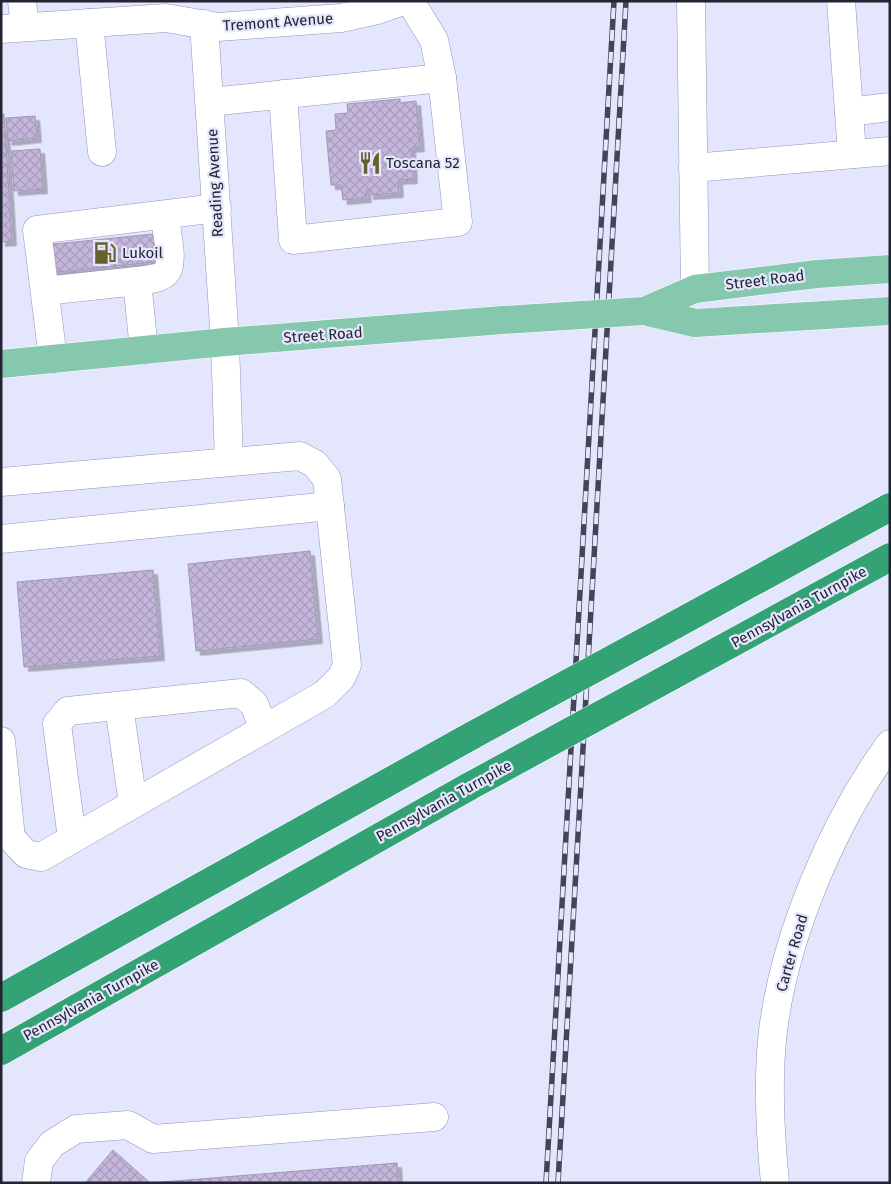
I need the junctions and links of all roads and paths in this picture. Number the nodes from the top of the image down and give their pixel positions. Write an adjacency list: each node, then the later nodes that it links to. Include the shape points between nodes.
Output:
1 (403, 1): 5 (street, Tremont Avenue, via 342,18)
2 (410, 1): 9 (street, via 434,40)
3 (690, 1): 17 (street)
4 (841, 1): 13 (street)
5 (304, 11): 8 (street, Tremont Avenue, via 218,27)
6 (16, 19): 7 (street, Tremont Avenue)
7 (89, 23): 8 (street, Tremont Avenue, via 166,18); 15 (street)
8 (204, 24): 11 (street, Reading Avenue)
9 (442, 78): 10 (street); 10 (street, via 458,222 293,240)
10 (283, 94): 11 (street)
11 (210, 102): 18 (street, Reading Avenue)
12 (890, 107): 13 (street)
13 (849, 112): 16 (street)
14 (890, 151): 16 (street)
15 (102, 152)
16 (852, 154): 17 (street)
17 (693, 168): 22 (street)
18 (217, 208): 19 (street); 26 (street, Reading Avenue)
19 (164, 215): 21 (street, via 170,259 167,271 159,277); 23 (street, via 37,230)
20 (890, 269): 22 (main road, Street Road)
21 (137, 281): 23 (street); 27 (street)
22 (695, 288): 24 (main road, Street Road)
23 (44, 291): 28 (street)
24 (644, 311): 25 (main road, Street Road, via 695,323); 26 (main road, Street Road, bridge)
25 (890, 311)
26 (225, 342): 27 (main road, Street Road); 30 (street, Reading Avenue)
27 (144, 350): 28 (main road, Street Road)
28 (52, 359): 29 (main road, Street Road)
29 (1, 364)
30 (229, 462): 31 (street); 32 (street, via 300,456 315,464 328,479)
31 (1, 482)
32 (330, 506): 34 (street); 37 (street, via 347,665 341,678 325,694)
33 (890, 507): 42 (highway, bridge)
34 (1, 539)
35 (890, 557): 43 (highway, Pennsylvania Turnpike, bridge, via 470,786)
36 (119, 706): 37 (street, via 240,693 254,704); 40 (street); 41 (street, via 68,711 57,724)
37 (264, 729): 40 (street)
38 (1, 741): 41 (street, via 11,838 26,854 41,857)
39 (890, 744): 46 (street, Carter Road, via 826,852 785,972 773,1031 771,1060 770,1107)
40 (133, 804): 41 (street)
41 (72, 839)
42 (1, 998)
43 (1, 1051)
44 (434, 1117): 45 (street, via 153,1138 128,1125 76,1129 47,1150 39,1162)
45 (36, 1183)
46 (775, 1183)

